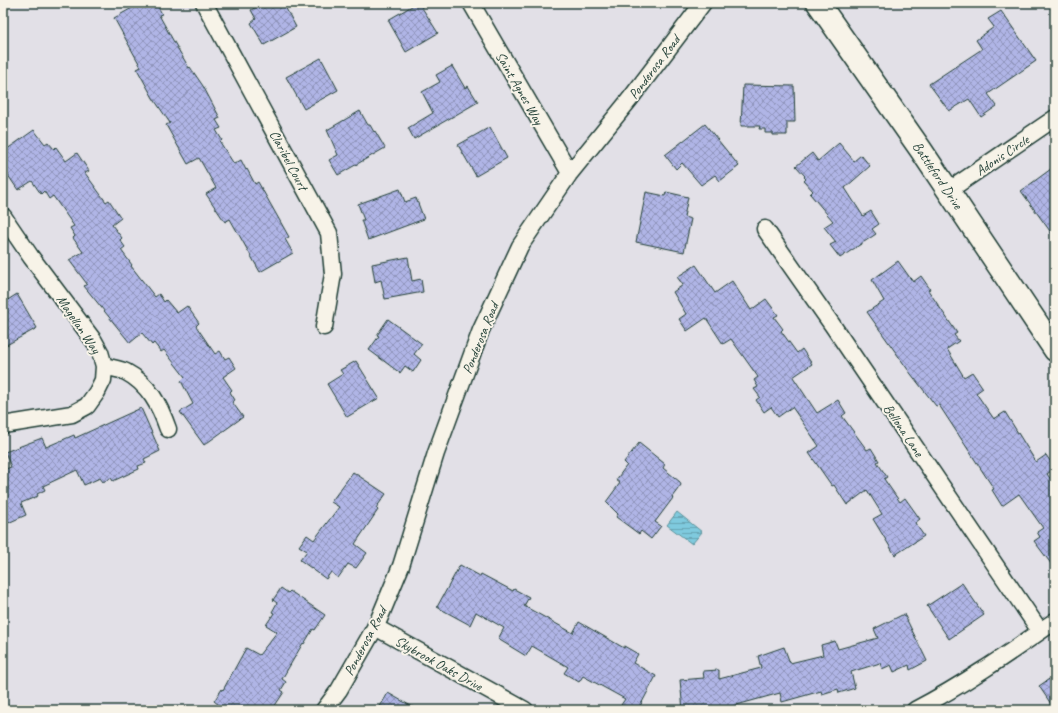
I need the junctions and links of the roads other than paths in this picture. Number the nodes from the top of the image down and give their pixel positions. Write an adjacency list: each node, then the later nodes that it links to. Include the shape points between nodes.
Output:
1 (204, 3): 10 (street, Claribel Court, via 329,233 333,274)
2 (471, 3): 6 (street, Saint Agnes Way)
3 (703, 3): 6 (street, Ponderosa Road)
4 (818, 3): 7 (street, Battleford Drive)
5 (1055, 118): 7 (street, Adonis Circle)
6 (570, 173): 16 (street, Ponderosa Road, via 520,246 481,330 436,453 401,566)
7 (948, 190): 11 (street, Battleford Drive)
8 (3, 216): 12 (street, Magellan Way, via 94,340)
9 (765, 230): 17 (street, Bellona Lane)
10 (324, 327)
11 (1055, 350)
12 (104, 366): 13 (street, Magellan Way, via 103,380 87,406 72,414); 14 (street, via 125,371 138,379 157,402)
13 (3, 425)
14 (168, 429)
15 (1055, 621): 17 (street)
16 (375, 627): 18 (street, Ponderosa Road, via 339,690); 19 (street, Skybrook Oaks Drive)
17 (1040, 631): 20 (street, via 980,673)
18 (324, 710)
19 (525, 710)
20 (915, 710)

